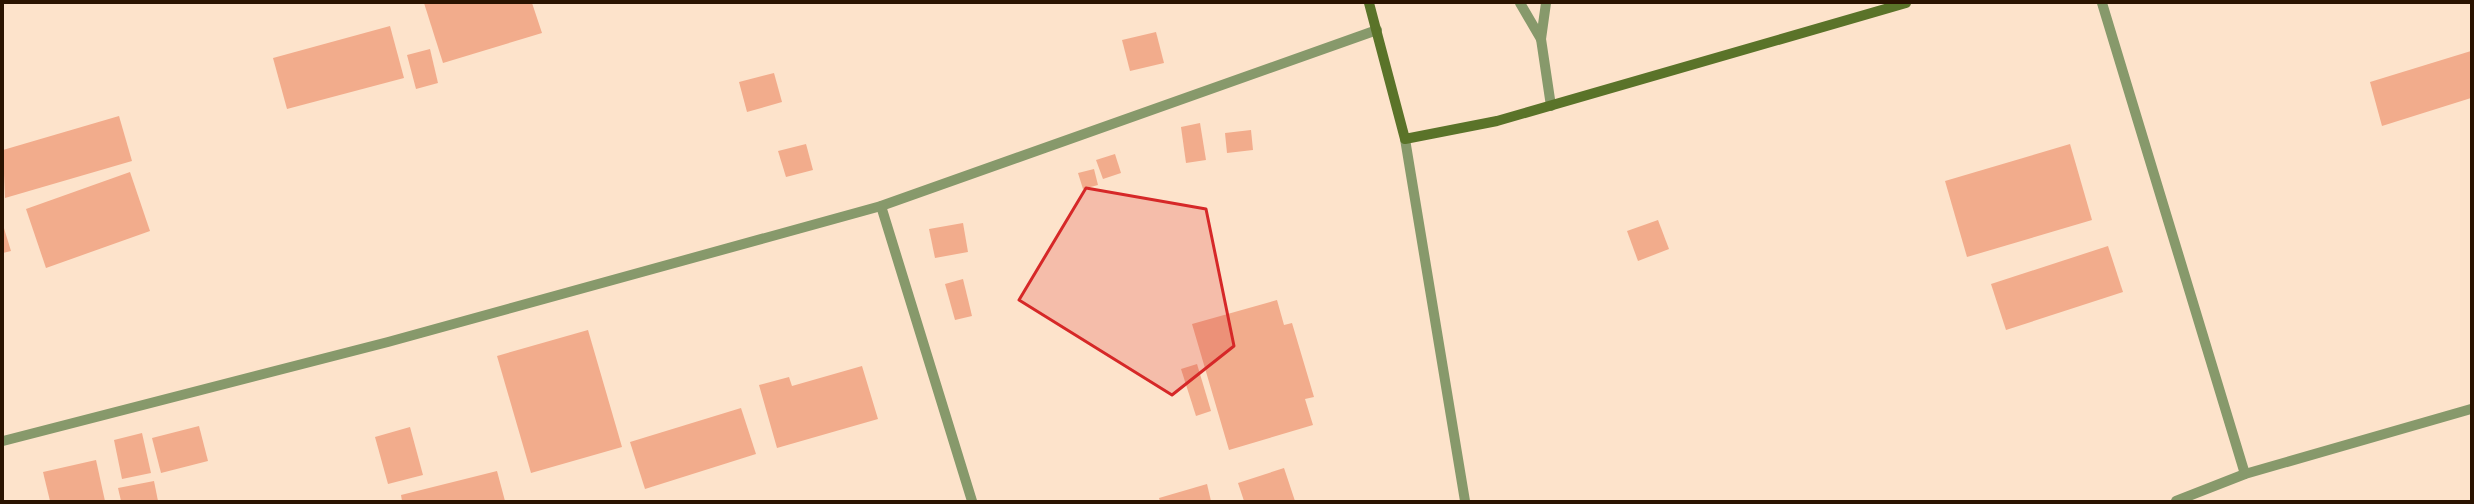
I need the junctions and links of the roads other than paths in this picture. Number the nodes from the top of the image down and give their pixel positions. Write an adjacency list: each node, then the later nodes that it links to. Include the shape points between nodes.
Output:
1 (1370, 3): 6 (street)
2 (1520, 3): 7 (street)
3 (1546, 3): 7 (street)
4 (1906, 3): 8 (street)
5 (2102, 3): 13 (street)
6 (1377, 30): 9 (street); 10 (street)
7 (1541, 39): 8 (street)
8 (1551, 106): 9 (street, via 1497,121)
9 (1405, 139): 15 (street)
10 (881, 206): 12 (street, via 388,342); 14 (street)
11 (2471, 409): 13 (street)
12 (3, 441)
13 (2245, 474): 16 (street)
14 (972, 501)
15 (1465, 501)
16 (2176, 501)

